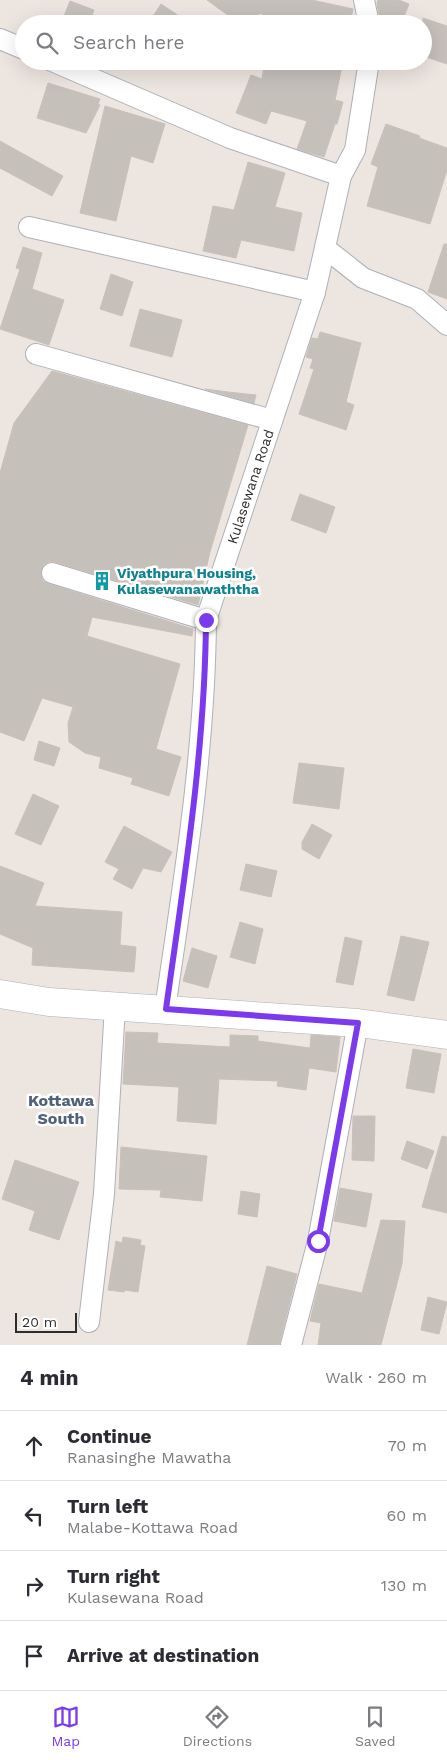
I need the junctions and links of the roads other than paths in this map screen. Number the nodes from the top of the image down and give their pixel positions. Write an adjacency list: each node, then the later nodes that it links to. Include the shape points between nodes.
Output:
1 (364, 0): 2 (street)
2 (367, 15)
3 (0, 38): 4 (street)
4 (15, 45)
5 (73, 70): 7 (street, via 230,138)
6 (368, 70): 7 (street, Kulasewana Road, via 355,150)
7 (341, 176): 9 (street, Kulasewana Road)
8 (28, 227): 10 (street)
9 (325, 248): 10 (street, Kulasewana Road); 11 (street, via 363,278 417,299)
10 (316, 292): 13 (street, Kulasewana Road)
11 (447, 324)
12 (36, 354): 13 (street)
13 (272, 420): 15 (street, Kulasewana Road)
14 (52, 573): 15 (street)
15 (206, 620): 18 (street, Kulasewana Road, via 206,662 194,808)
16 (0, 994): 17 (main road, via 49,1002)
17 (115, 1006): 18 (main road); 21 (street, via 104,1194)
18 (166, 1009): 19 (main road)
19 (358, 1023): 20 (main road); 22 (street, via 318,1241)
20 (447, 1035)
21 (88, 1322)
22 (291, 1345)

